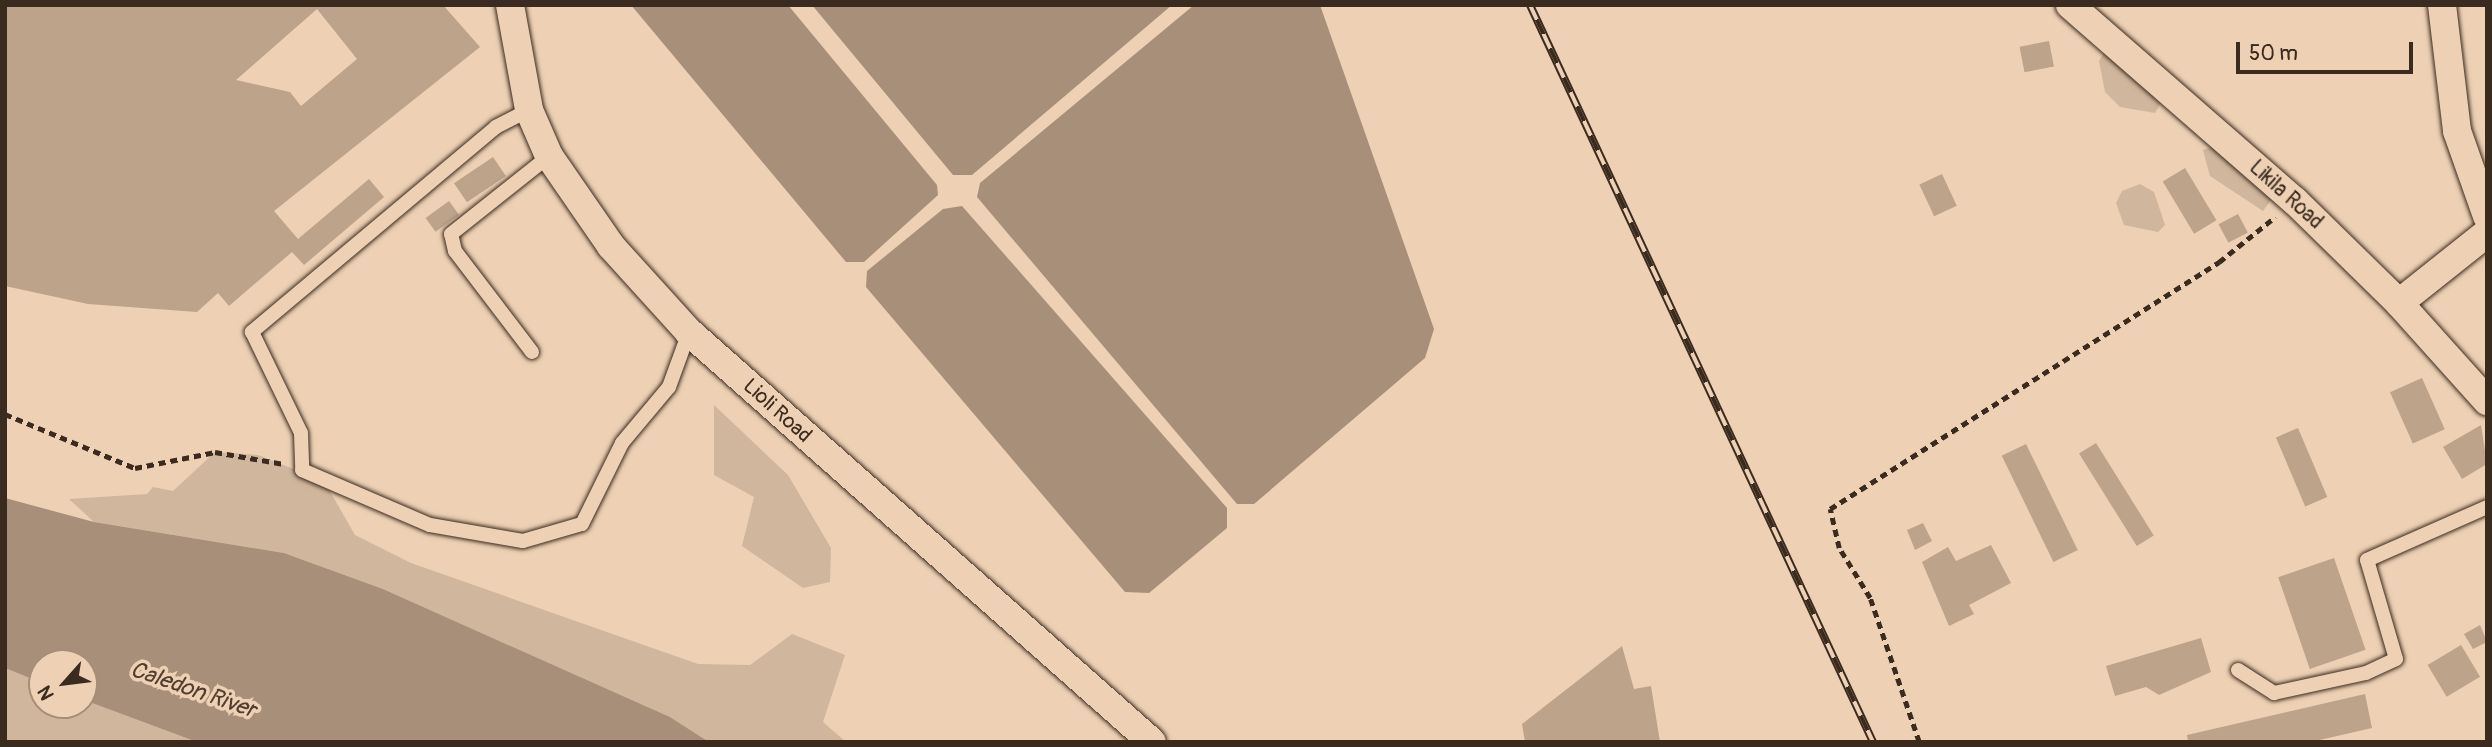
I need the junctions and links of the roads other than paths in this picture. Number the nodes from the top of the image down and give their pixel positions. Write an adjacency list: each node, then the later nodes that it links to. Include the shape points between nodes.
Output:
1 (510, 5): 4 (street, Lioli Road)
2 (2070, 5): 8 (street, Likila Road, via 2295,201)
3 (2442, 5): 6 (street, via 2457,131)
4 (528, 110): 5 (street, Lioli Road); 9 (lane, via 496,127 251,332 301,433 302,470 430,524 523,541 582,524 622,443 669,387)
5 (549, 156): 9 (street, Lioli Road, via 611,246); 10 (lane, via 451,234 455,251)
6 (2487, 216)
7 (2487, 233): 8 (street)
8 (2399, 303): 11 (street, Likila Road)
9 (689, 332): 14 (street, Lioli Road)
10 (532, 352)
11 (2487, 401)
12 (2487, 507): 13 (lane, via 2367,560 2396,659 2366,673 2274,694)
13 (2238, 670)
14 (1152, 742)

